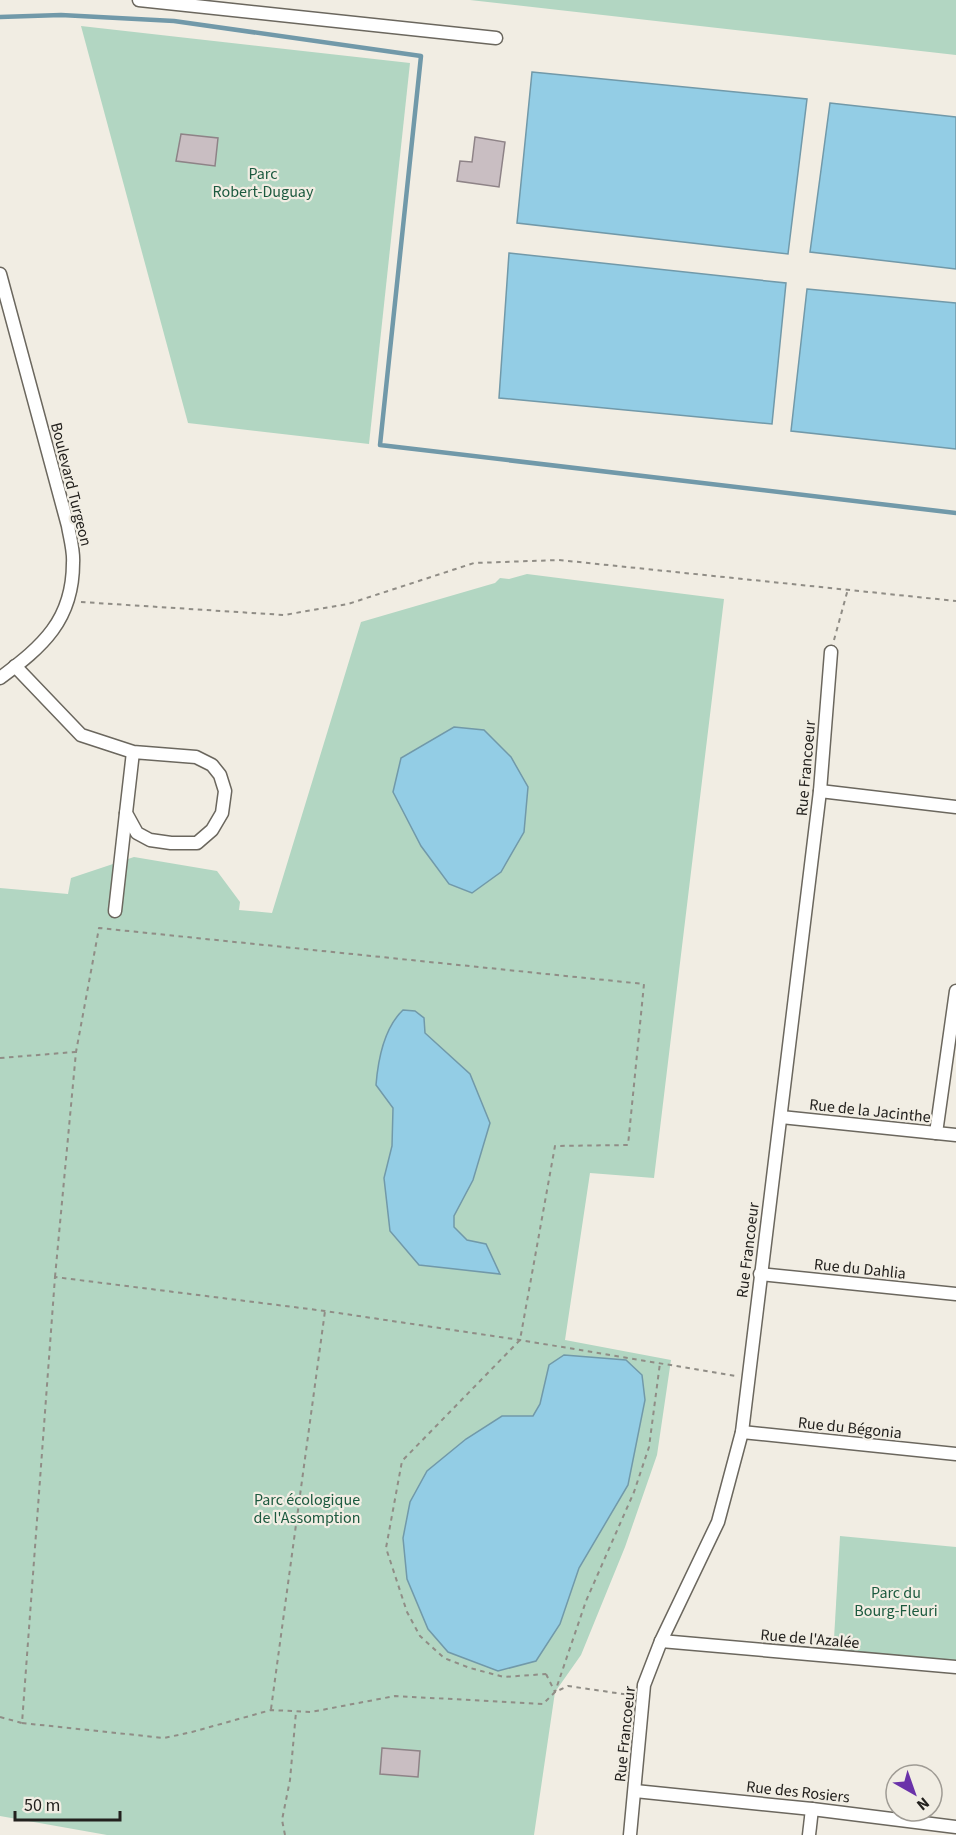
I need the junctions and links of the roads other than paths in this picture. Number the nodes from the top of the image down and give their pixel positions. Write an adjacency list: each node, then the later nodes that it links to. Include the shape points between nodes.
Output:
1 (139, 0): 2 (street)
2 (496, 38)
3 (0, 274): 4 (street, Boulevard Turgeon)
4 (2, 292): 6 (street, Boulevard Turgeon, via 68,526 74,561 64,613 40,646)
5 (831, 652): 9 (street, Rue Francoeur)
6 (15, 666): 7 (street, Boulevard Turgeon); 8 (street, via 81,735)
7 (0, 678)
8 (133, 752): 11 (street); 11 (street, via 195,757 212,765 225,791 222,813 212,830 197,843 150,840 137,833)
9 (820, 791): 10 (street); 14 (street, Rue Francoeur)
10 (956, 807)
11 (126, 813): 12 (street)
12 (115, 911)
13 (956, 991): 15 (street)
14 (781, 1117): 15 (street, Rue de la Jacinthe); 17 (street, Rue Francoeur)
15 (936, 1132): 16 (street, Rue de la Jacinthe)
16 (956, 1135)
17 (760, 1274): 18 (street, Rue du Dahlia); 19 (street, Rue Francoeur)
18 (956, 1294)
19 (742, 1432): 20 (street, Rue du Bégonia); 21 (street, Rue Francoeur, via 718,1522)
20 (956, 1454)
21 (661, 1641): 22 (street, Rue de l'Azalée); 23 (street, Rue Francoeur, via 644,1685)
22 (956, 1667)
23 (635, 1791): 24 (street, Rue des Rosiers); 26 (street, Rue Francoeur)
24 (812, 1809): 25 (street, Rue des Rosiers); 27 (street)
25 (956, 1827)
26 (630, 1835)
27 (809, 1835)

